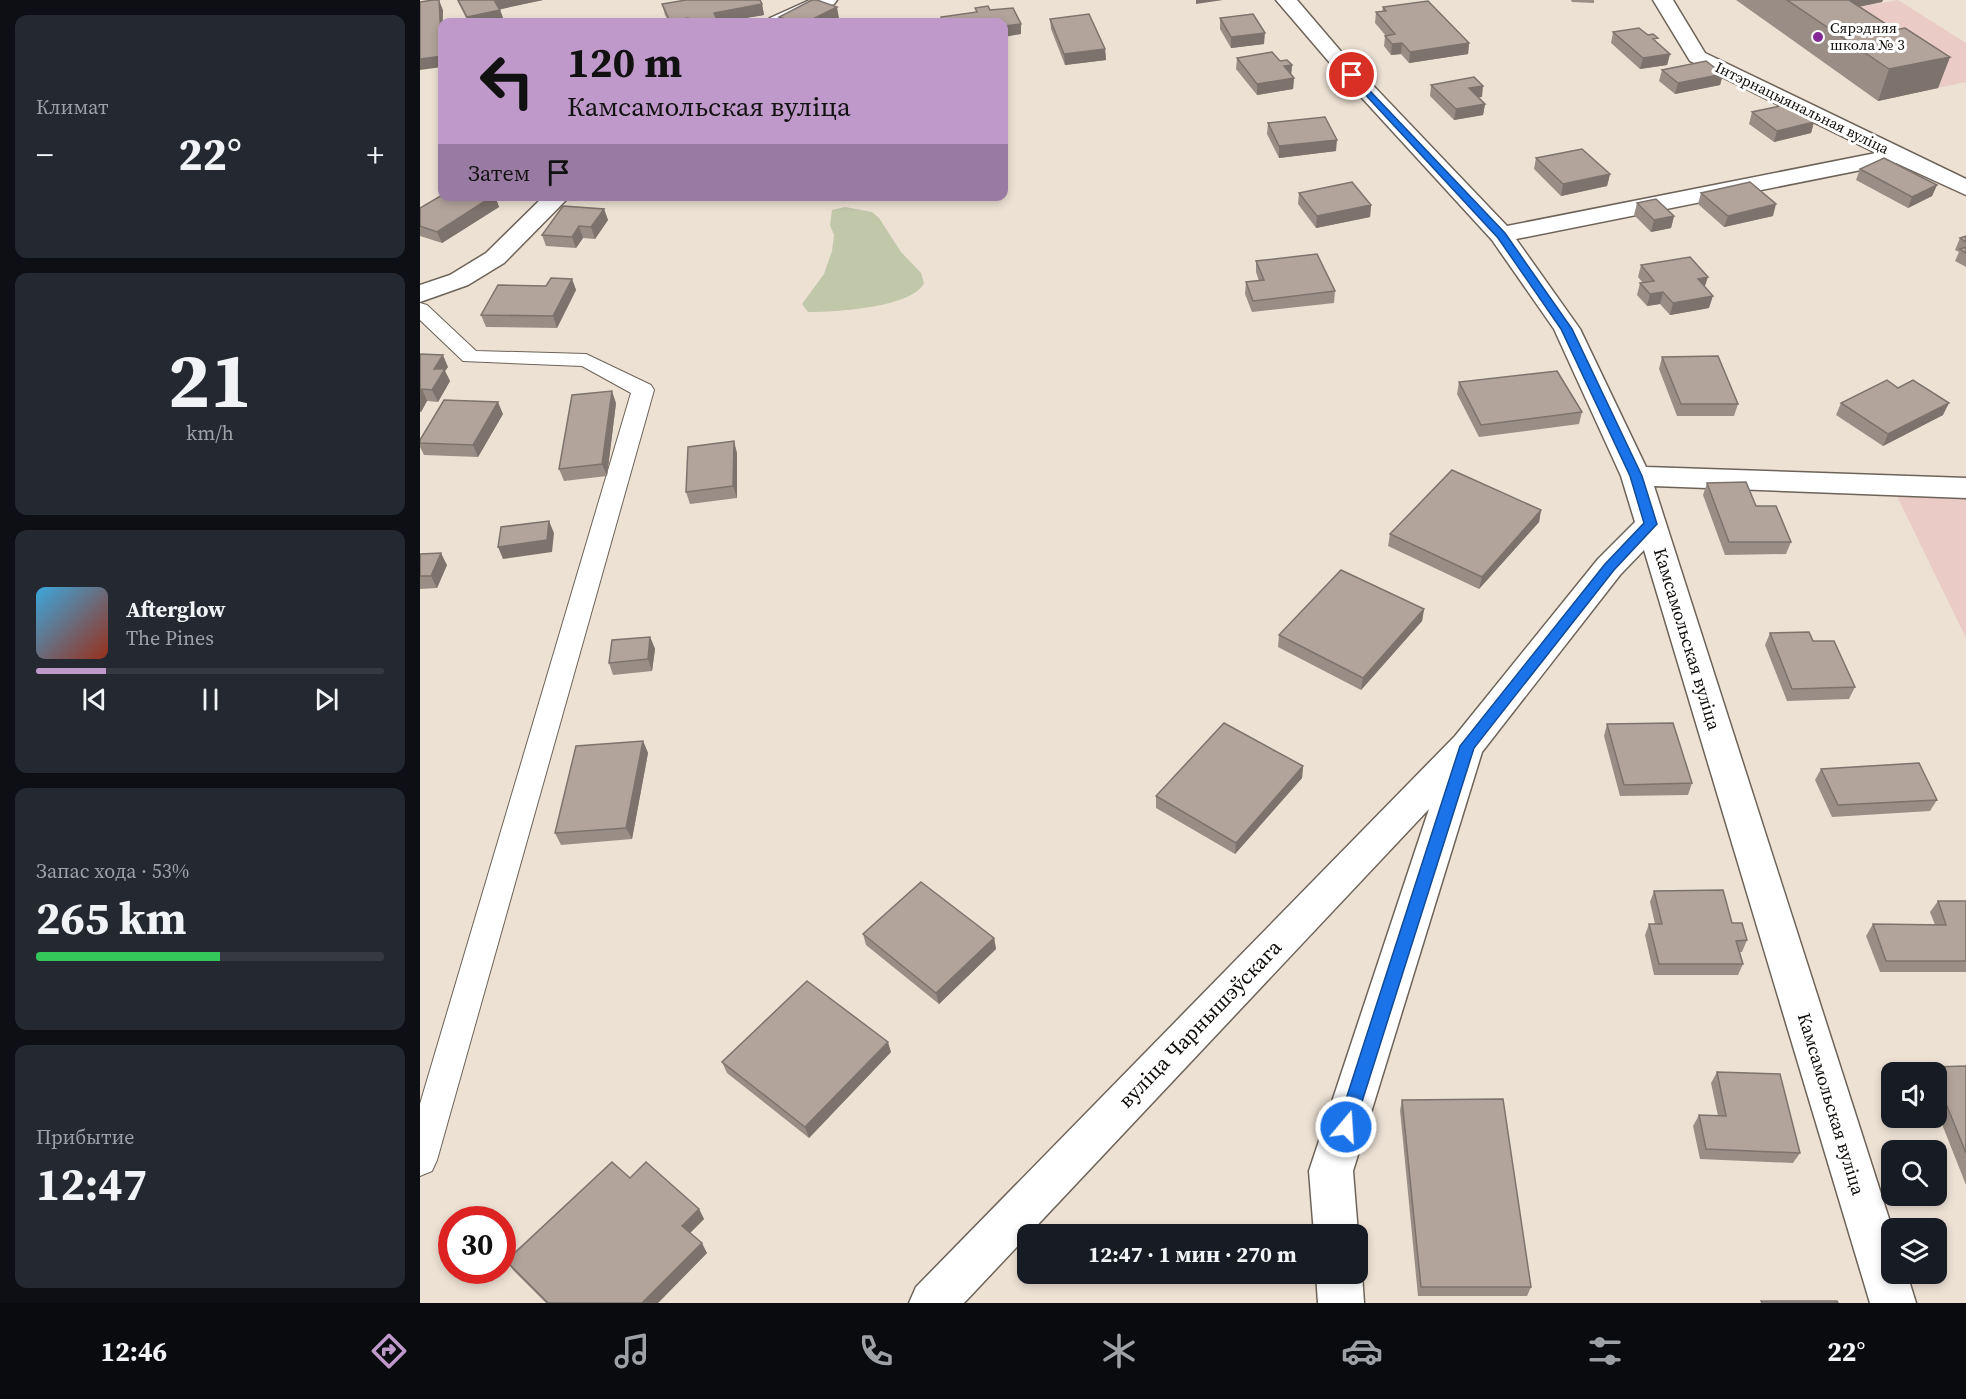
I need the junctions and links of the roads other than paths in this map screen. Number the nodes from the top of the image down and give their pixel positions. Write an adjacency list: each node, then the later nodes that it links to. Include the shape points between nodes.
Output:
1 (827, 0): 4 (street)
2 (1286, 0): 8 (street, Камсамольская вуліца)
3 (1663, 0): 5 (street, Інтэрнацыянальная вуліца, via 1697,57)
4 (786, 18)
5 (1900, 155): 6 (street, Інтэрнацыянальная вуліца); 8 (street)
6 (1966, 188)
7 (553, 201): 9 (street, via 495,258 459,280)
8 (1501, 236): 11 (street, Камсамольская вуліца, via 1567,329)
9 (420, 294)
10 (420, 309): 15 (lane, via 470,357 586,360 643,390)
11 (1636, 476): 12 (street); 13 (street, Камсамольская вуліца)
12 (1966, 488)
13 (1651, 524): 14 (street, вуліца Чарнышэўскага, via 1609,567); 20 (street, Камсамольская вуліца)
14 (1467, 746): 16 (street, вуліца Чарнышэўскага, via 1331,1172); 18 (street, вуліца Чарнышэўскага)
15 (420, 1160)
16 (1335, 1224)
17 (1340, 1284): 19 (street)
18 (932, 1303)
19 (1341, 1303)
20 (1893, 1303)

